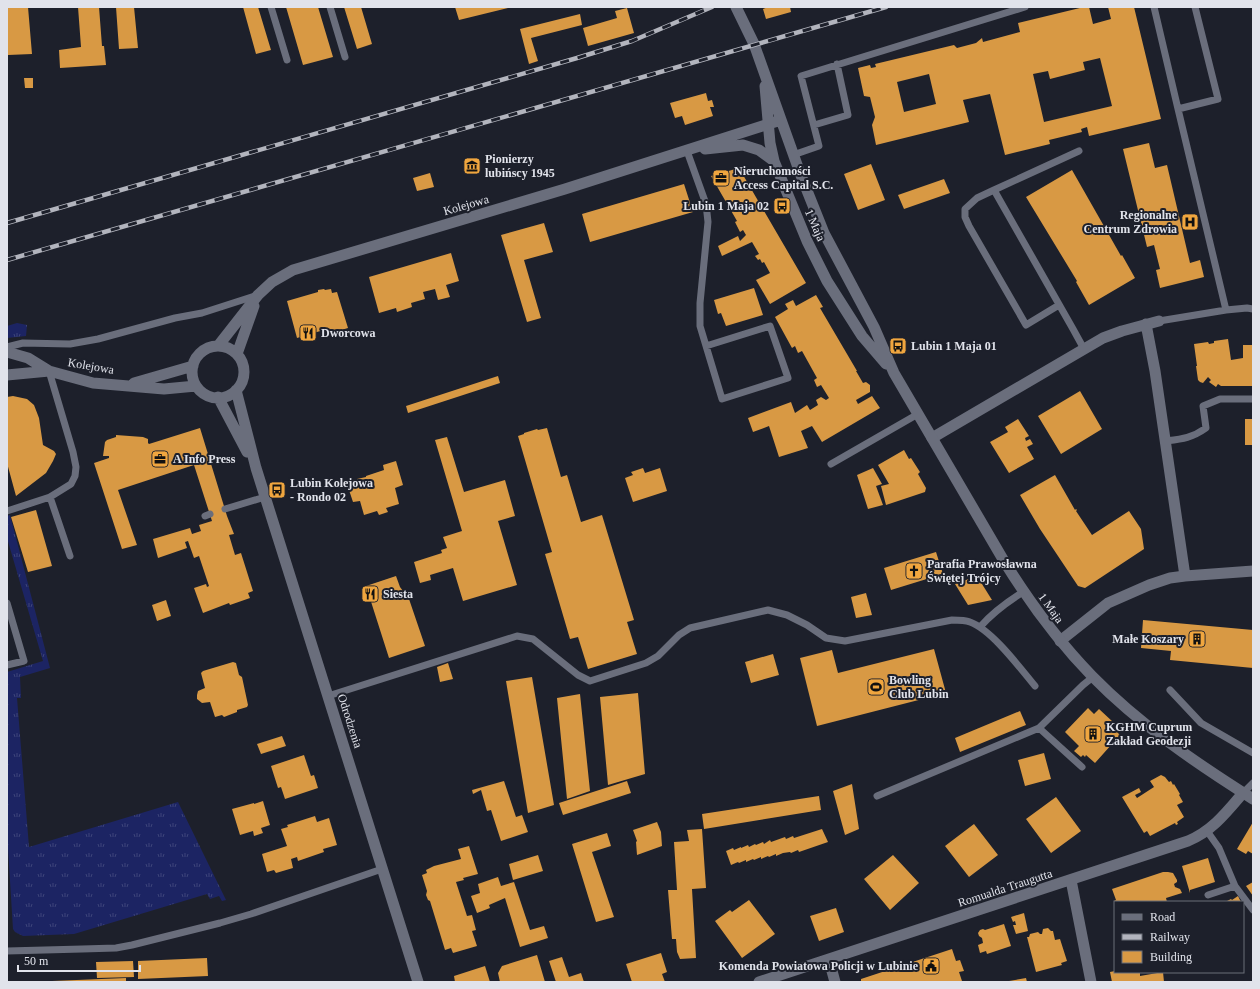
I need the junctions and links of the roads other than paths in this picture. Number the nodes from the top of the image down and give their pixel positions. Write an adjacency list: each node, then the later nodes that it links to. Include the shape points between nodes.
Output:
1 (271, 7): 8 (lane)
2 (330, 7): 7 (lane)
3 (736, 7): 10 (street, 1 Maja)
4 (1025, 7): 9 (lane)
5 (1154, 7): 11 (lane)
6 (1195, 7): 11 (lane, via 1218,99)
7 (345, 57)
8 (286, 60)
9 (837, 64): 14 (lane, via 848,114); 14 (lane, via 801,76)
10 (763, 68): 12 (street, 1 Maja); 13 (street, 1 Maja)
11 (1178, 109): 23 (lane)
12 (781, 120): 13 (street, Kolejowa); 17 (street, 1 Maja)
13 (768, 124): 15 (street, Kolejowa); 18 (street, 1 Maja)
14 (814, 125): 17 (lane, via 819,146)
15 (687, 151): 18 (street, Kolejowa, via 743,145 759,150); 20 (street, Kolejowa, via 293,270 272,282); 27 (lane, via 706,204 708,222 700,303 700,326)
16 (1079, 151): 19 (lane)
17 (793, 154): 34 (street, 1 Maja, via 824,233 874,327)
18 (774, 161): 34 (street, 1 Maja, via 807,241 827,281 862,336)
19 (994, 190): 21 (lane); 21 (lane, via 977,198 965,209 969,226 1026,325)
20 (258, 295): 26 (street, Kolejowa); 28 (lane, via 202,313 98,339 70,344 23,343); 31 (street, Kolejowa)
21 (1059, 305): 29 (lane)
22 (1251, 307): 23 (lane)
23 (1226, 310): 24 (lane)
24 (1159, 321): 25 (street)
25 (1146, 324): 29 (street, via 1108,336); 43 (street)
26 (218, 346): 31 (street); 32 (street, via 202,351)
27 (706, 346): 27 (lane, via 722,399 788,378 770,326)
28 (7, 347)
29 (1084, 349): 42 (street)
30 (7, 352): 33 (street, Kolejowa, via 28,358)
31 (237, 354): 38 (street, via 244,372)
32 (193, 366): 36 (street, Kolejowa); 37 (street, via 193,380)
33 (49, 371): 35 (street, Kolejowa); 36 (street, Kolejowa, via 93,383); 46 (lane, via 74,452 76,467 70,484)
34 (894, 373): 41 (street, 1 Maja)
35 (7, 375)
36 (128, 385): 37 (street, Kolejowa, via 164,389)
37 (196, 386): 39 (street, via 206,394)
38 (236, 390): 39 (street); 45 (street, Odrodzenia)
39 (218, 398): 45 (street, Odrodzenia)
40 (1253, 399): 43 (lane, via 1220,399 1203,406 1206,428 1190,438)
41 (918, 414): 42 (street, 1 Maja); 44 (lane)
42 (932, 438): 53 (street, 1 Maja)
43 (1166, 441): 52 (street)
44 (831, 464)
45 (256, 468): 47 (street, Odrodzenia)
46 (50, 497): 49 (lane); 50 (lane)
47 (265, 497): 48 (lane); 61 (street, Odrodzenia)
48 (226, 510)
49 (7, 511)
50 (70, 556)
51 (1253, 571): 52 (street)
52 (1185, 576): 56 (street, via 1149,585 1108,603)
53 (1023, 592): 55 (lane, via 1000,608); 56 (street, 1 Maja)
54 (7, 603): 57 (lane, via 24,660)
55 (980, 627): 59 (lane, via 990,634); 61 (lane, via 969,621 952,620 845,642 826,638 787,614 768,610 690,628 646,663 590,681 578,675 533,639 517,636)
56 (1060, 641): 58 (street, 1 Maja)
57 (7, 665)
58 (1093, 677): 62 (lane); 66 (street, 1 Maja, via 1161,736)
59 (1035, 686)
60 (1170, 690): 63 (lane, via 1201,723)
61 (328, 696): 70 (street, Odrodzenia)
62 (1039, 728): 64 (lane); 67 (lane)
63 (1253, 753)
64 (1082, 767)
65 (1253, 782): 66 (lane)
66 (1243, 793): 68 (street, 1 Maja); 69 (street, Romualda Traugutta, via 1224,816)
67 (878, 796)
68 (1253, 800)
69 (1207, 831): 71 (street, Romualda Traugutta, via 1188,841); 72 (lane, via 1219,848)
70 (382, 869): 75 (lane, via 252,914 132,945 96,949); 77 (street, Odrodzenia)
71 (1071, 880): 76 (street, Romualda Traugutta); 80 (street)
72 (1235, 886): 73 (lane); 74 (lane)
73 (1208, 895)
74 (1253, 910)
75 (7, 951)
76 (829, 960): 78 (street, Romualda Traugutta); 79 (street)
77 (418, 982)
78 (759, 982)
79 (835, 982)
80 (1091, 982)

